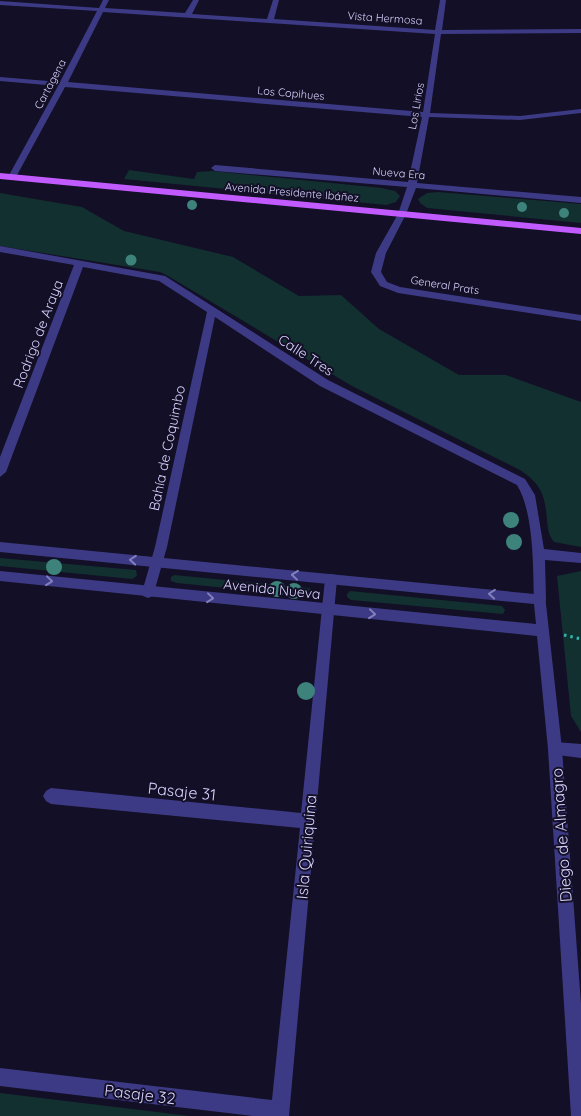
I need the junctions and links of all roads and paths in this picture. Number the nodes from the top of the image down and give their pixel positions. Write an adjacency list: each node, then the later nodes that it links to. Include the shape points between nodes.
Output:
1 (106, 0): 6 (street, Cartagena)
2 (196, 0): 7 (street)
3 (276, 0): 8 (street)
4 (443, 0): 10 (street, Los Lirios)
5 (0, 3): 6 (street, Vista Hermosa)
6 (101, 10): 7 (street, Vista Hermosa); 12 (street, Cartagena)
7 (187, 16): 8 (street, Vista Hermosa)
8 (270, 21): 10 (street, Vista Hermosa)
9 (581, 31): 10 (street, Vista Hermosa)
10 (440, 32): 14 (street, Los Lirios)
11 (0, 79): 12 (street, Los Copihues)
12 (63, 84): 14 (street, Los Copihues); 17 (street, Cartagena)
13 (581, 111): 14 (street, Los Copihues, via 520,118)
14 (426, 115): 18 (street, Los Lirios)
15 (215, 168): 18 (street, Nueva Era)
16 (0, 176): 17 (main road, Avenida Presidente Ibáñez)
17 (12, 178): 20 (main road, Avenida Presidente Ibáñez)
18 (412, 186): 19 (street, Nueva Era); 20 (street, Los Lirios)
19 (581, 200)
20 (402, 214): 21 (main road, Avenida Presidente Ibáñez); 25 (street, General Prats, via 381,253 376,272 383,284)
21 (581, 231)
22 (0, 249): 23 (street, Calle Tres)
23 (80, 262): 24 (street, Calle Tres, via 162,278); 26 (street, Rodrigo de Araya)
24 (212, 310): 28 (street, Calle Tres, via 324,383 521,482 529,495); 30 (street, Bahía de Coquimbo)
25 (581, 318)
26 (0, 472)
27 (0, 547): 30 (street, Avenida Nueva, one-way to 27)
28 (539, 554): 29 (street); 34 (street, Diego de Almagro)
29 (581, 558)
30 (157, 562): 32 (street, Avenida Nueva, one-way to 30); 33 (street, Bahía de Coquimbo)
31 (0, 576): 33 (street, Avenida Nueva, one-way to 33)
32 (331, 579): 34 (street, Avenida Nueva, one-way to 32); 35 (street, Isla Quiriquina)
33 (148, 592): 35 (street, Avenida Nueva, one-way to 35)
34 (540, 599): 36 (street, Diego de Almagro)
35 (327, 610): 36 (street, Avenida Nueva, one-way to 36); 40 (street, Isla Quiriquina)
36 (542, 631): 37 (street, Diego de Almagro)
37 (555, 749): 38 (street); 42 (street, Diego de Almagro)
38 (581, 751)
39 (51, 796): 40 (street, Pasaje 31)
40 (308, 821): 43 (street, Isla Quiriquina)
41 (0, 1077): 43 (street, Pasaje 32)
42 (580, 1106)
43 (280, 1113)

